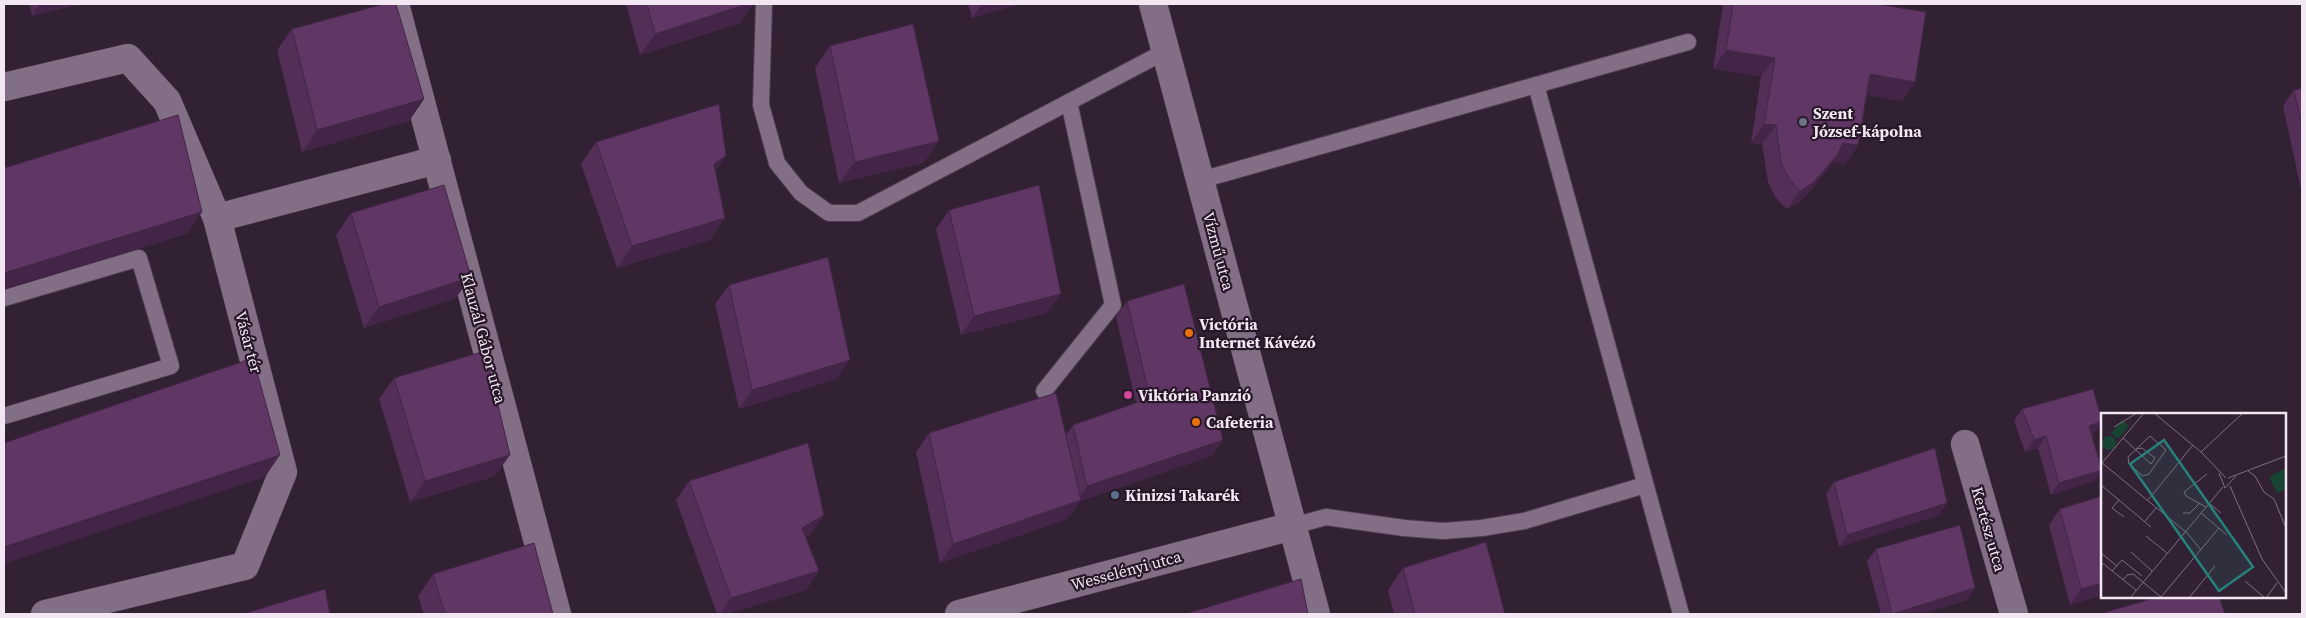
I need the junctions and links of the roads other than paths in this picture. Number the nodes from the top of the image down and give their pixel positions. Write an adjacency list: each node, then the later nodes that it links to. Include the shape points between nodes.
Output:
1 (394, 4): 9 (street, Klauzál Gábor utca)
2 (1153, 4): 5 (street, Vízmű utca)
3 (768, 5): 8 (lane, via 761,105 777,162 801,193 829,212 858,213)
4 (1688, 42): 6 (lane)
5 (1166, 51): 8 (lane); 10 (street, Vízmű utca)
6 (1536, 85): 10 (lane); 16 (lane)
7 (4, 88): 11 (street, Vásár tér, via 128,58 167,102)
8 (1069, 102): 13 (lane, via 1113,305)
9 (437, 160): 11 (street); 19 (street, Klauzál Gábor utca)
10 (1201, 180): 17 (street, Vízmű utca)
11 (216, 218): 18 (street, Vásár tér, via 283,472 245,566)
12 (4, 298): 14 (lane, via 139,258 170,366)
13 (1044, 391)
14 (4, 416)
15 (1965, 444): 23 (street, Kertész utca)
16 (1645, 485): 17 (lane, via 1524,521 1482,528 1404,528 1326,517); 22 (lane)
17 (1293, 526): 20 (street, Wesselényi utca); 21 (street, Vízmű utca)
18 (45, 614)
19 (557, 614)
20 (959, 614)
21 (1316, 614)
22 (1681, 614)
23 (2014, 614)

